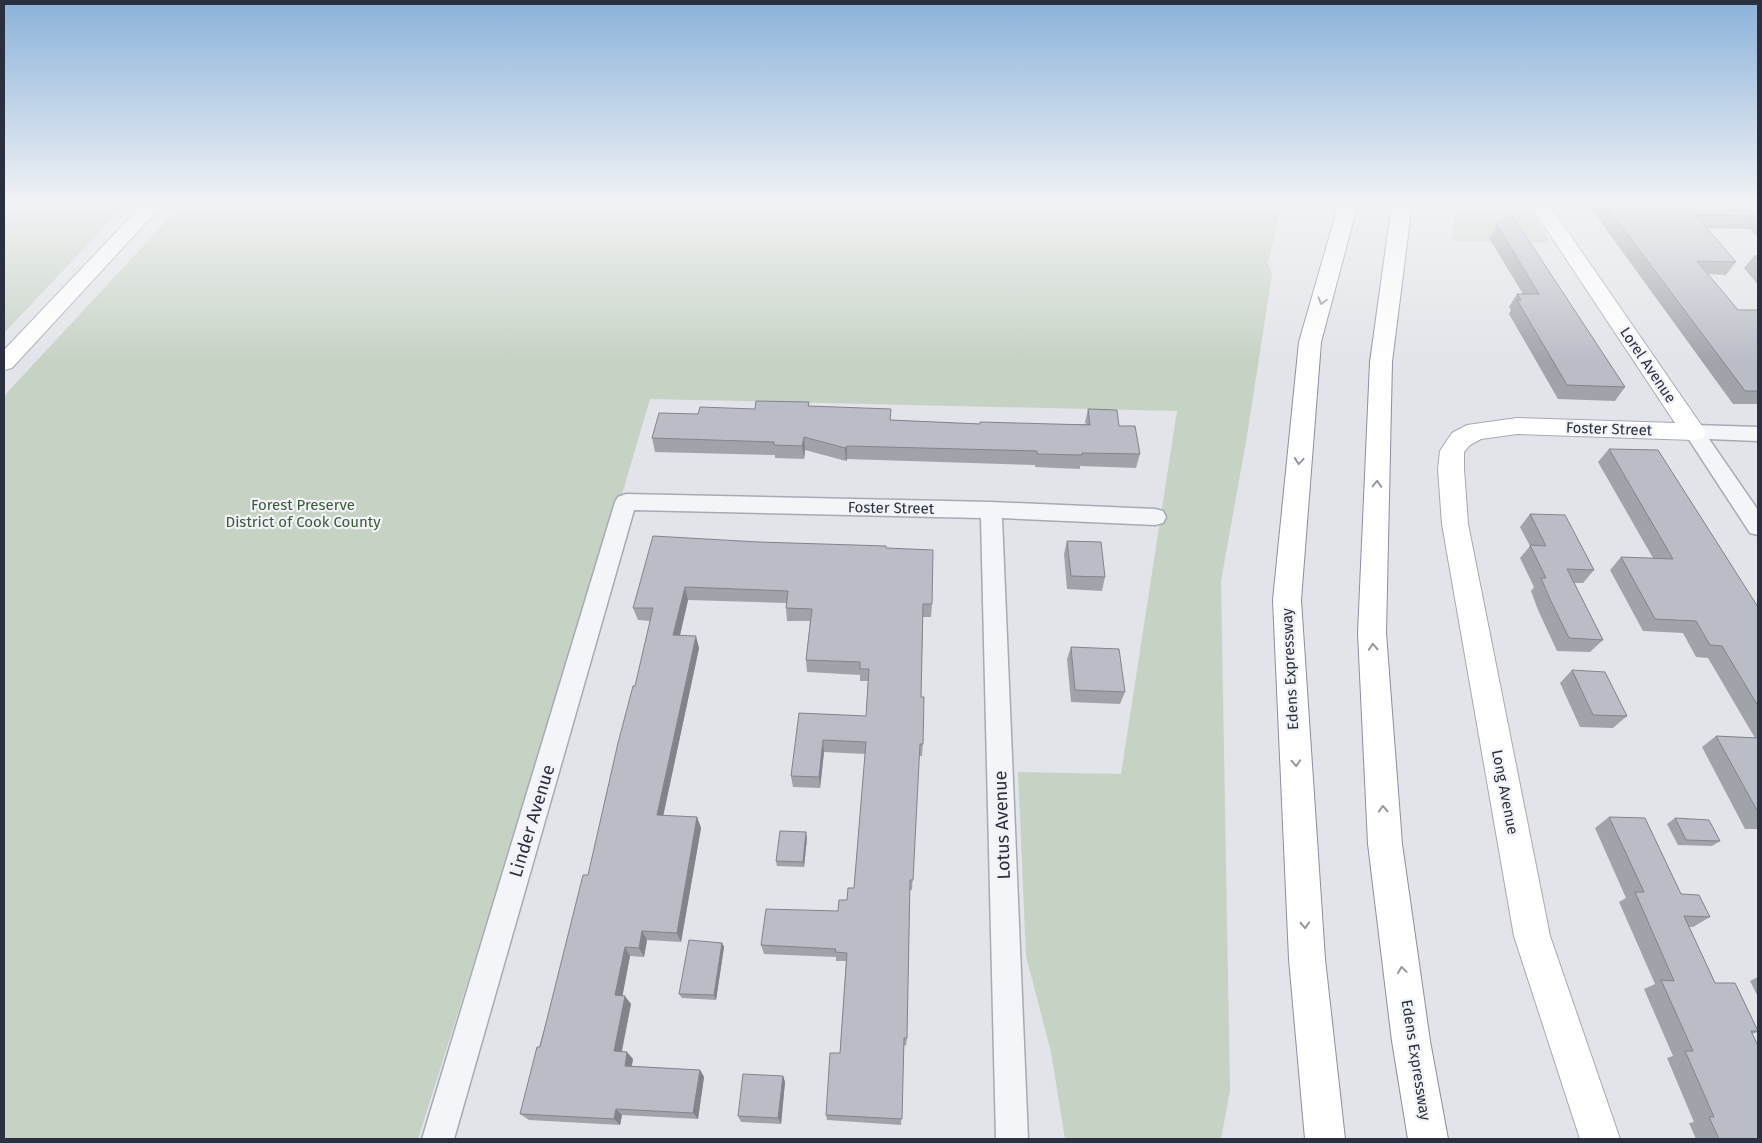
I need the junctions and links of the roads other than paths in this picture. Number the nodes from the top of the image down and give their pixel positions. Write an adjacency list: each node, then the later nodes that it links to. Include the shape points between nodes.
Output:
1 (105, 256): 5 (main road)
2 (1334, 256): 15 (main road, Edens Expressway, one-way to 15, via 1310,342 1286,600 1307,959)
3 (1395, 256): 16 (main road, Edens Expressway, one-way to 3, via 1411,1040 1385,844 1372,632 1381,362)
4 (1574, 256): 6 (main road, Lorel Avenue)
5 (4, 363)
6 (1694, 432): 7 (street, Foster Street); 8 (main road, Foster Street, via 1517,426 1476,431); 12 (street, Lorel Avenue)
7 (1758, 434)
8 (1462, 439): 17 (main road, Long Avenue, via 1452,451 1456,524 1532,936)
9 (626, 502): 10 (street, Foster Street); 13 (street, Linder Avenue)
10 (991, 510): 11 (street, Foster Street); 14 (street, Lotus Avenue)
11 (1155, 517)
12 (1758, 527)
13 (438, 1139)
14 (1012, 1139)
15 (1325, 1139)
16 (1428, 1139)
17 (1600, 1139)

